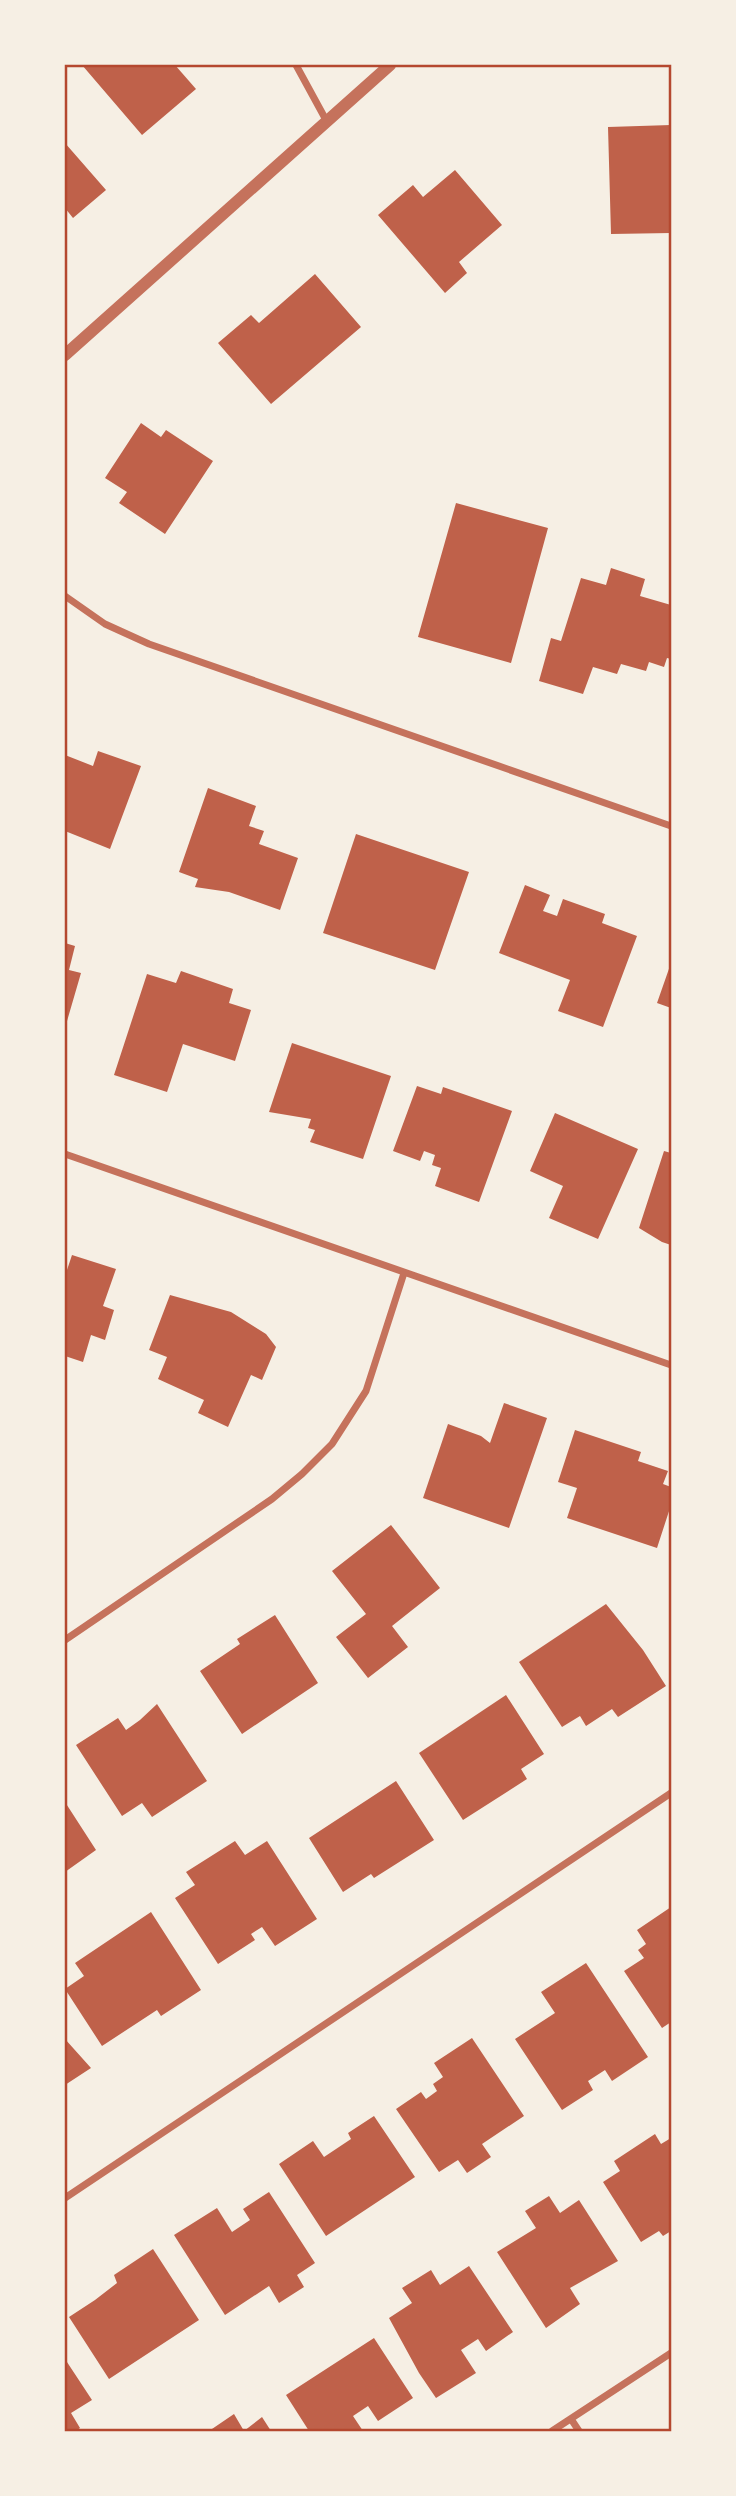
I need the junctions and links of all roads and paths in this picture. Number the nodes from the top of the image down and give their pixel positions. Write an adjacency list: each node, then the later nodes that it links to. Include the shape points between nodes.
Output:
1 (296, 65): 3 (street)
2 (390, 65): 3 (street)
3 (326, 120): 4 (street)
4 (65, 355)
5 (65, 596): 6 (street, via 105,624 149,644)
6 (671, 826)
7 (65, 1154): 8 (street)
8 (404, 1273): 9 (street); 10 (street, via 366,1391 332,1444 272,1499)
9 (671, 1365)
10 (65, 1640)
11 (671, 1793): 12 (street)
12 (65, 2198)
13 (671, 2353): 14 (street)
14 (571, 2419): 15 (street); 16 (street)
15 (552, 2431)
16 (579, 2431)

